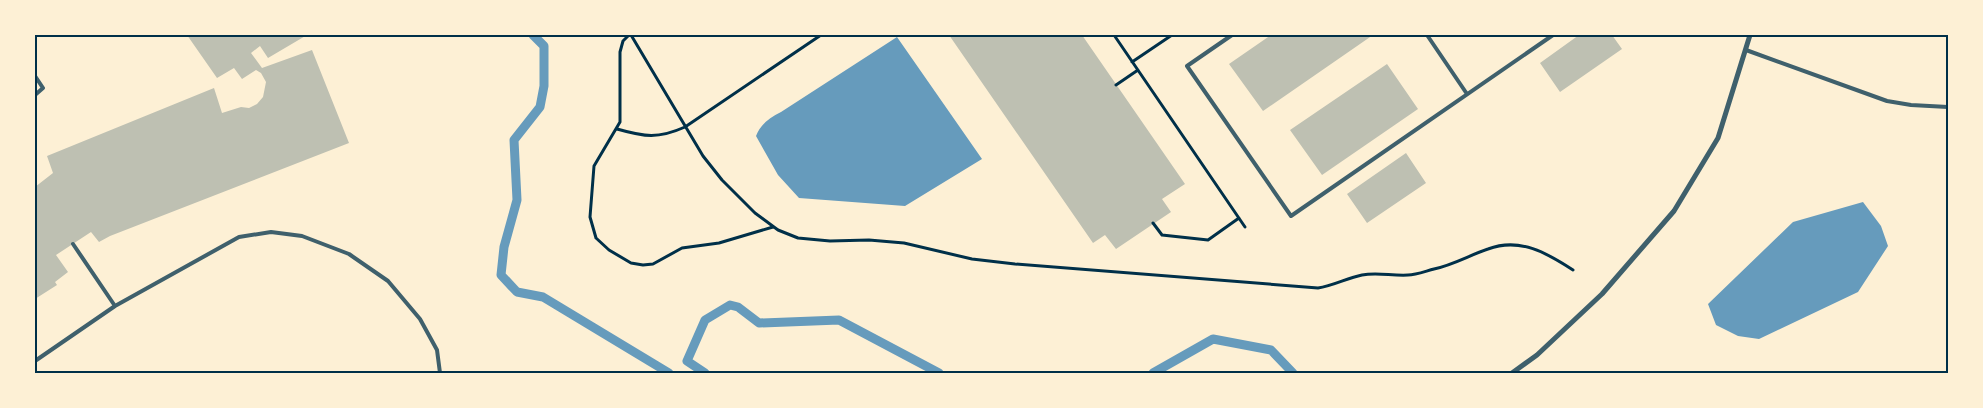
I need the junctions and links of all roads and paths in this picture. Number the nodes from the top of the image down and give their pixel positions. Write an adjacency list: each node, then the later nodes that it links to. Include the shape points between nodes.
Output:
1 (630, 35): 17 (path); 18 (path, via 620,52 620,122)
2 (821, 35): 17 (path)
3 (1114, 35): 10 (path)
4 (1172, 35): 10 (path)
5 (1232, 35): 14 (lane, via 1187,66 1292,216)
6 (1426, 35): 14 (lane)
7 (1553, 35): 14 (lane)
8 (1750, 35): 9 (street)
9 (1746, 50): 16 (lane, via 1886,101); 28 (street, via 1718,138 1674,211 1602,294 1537,355)
10 (1132, 62): 11 (path)
11 (1138, 70): 13 (path); 19 (path)
12 (35, 76): 15 (lane, via 43,88)
13 (1116, 85)
14 (1467, 94)
15 (35, 95)
16 (1948, 107)
17 (685, 127): 18 (path, via 668,135 654,136); 21 (path, via 722,180)
18 (617, 129): 21 (path, via 594,166 591,182 590,217 596,238 609,250 631,263 653,264 682,248 719,243)
19 (1239, 218): 20 (path, via 1208,240 1162,235); 22 (path)
20 (1153, 223)
21 (773, 227): 24 (path, via 798,238 904,243 998,262 1318,288 1361,275 1409,275 1428,271 1490,248 1511,244 1531,247)
22 (1245, 227)
23 (73, 244): 25 (lane)
24 (1573, 270)
25 (115, 306): 26 (lane); 27 (lane, via 239,237 270,232 302,236 349,254 388,281 420,319 437,350)
26 (35, 361)
27 (440, 373)
28 (1512, 373)

